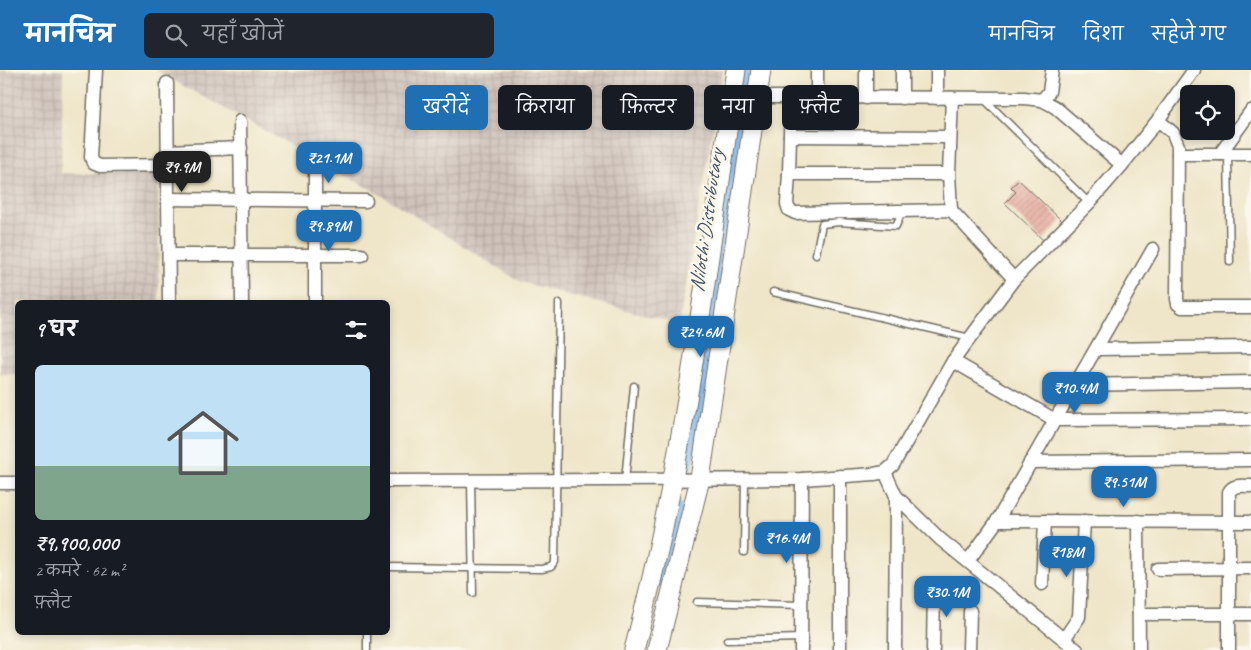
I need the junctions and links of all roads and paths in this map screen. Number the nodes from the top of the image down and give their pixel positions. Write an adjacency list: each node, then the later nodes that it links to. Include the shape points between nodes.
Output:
1 (96, 70): 32 (street, via 93,163 100,166)
2 (736, 70): 78 (street)
3 (761, 70): 71 (street)
4 (817, 70): 11 (street)
5 (866, 70): 15 (street)
6 (902, 70): 16 (street)
7 (937, 70): 17 (street)
8 (1052, 70): 20 (street, via 1049,92)
9 (1194, 70): 22 (street)
10 (167, 84): 28 (street)
11 (817, 85)
12 (772, 97): 13 (street)
13 (782, 97)
14 (859, 98): 15 (street)
15 (866, 98): 16 (street)
16 (902, 98): 17 (street)
17 (937, 98): 18 (street)
18 (952, 98): 19 (street); 26 (street)
19 (984, 98): 20 (street); 41 (lane)
20 (1042, 100): 33 (street, via 1055,107)
21 (1250, 114): 30 (street)
22 (1158, 120): 29 (street, via 1173,133); 33 (street)
23 (240, 121): 27 (street)
24 (790, 130): 25 (street)
25 (790, 136): 26 (street); 35 (street)
26 (950, 137): 36 (street)
27 (240, 148): 28 (street); 38 (street)
28 (168, 150): 32 (street)
29 (1178, 154): 30 (street); 57 (street, via 1178,304 1182,307)
30 (1224, 154): 31 (street); 50 (lane)
31 (1251, 154)
32 (168, 165): 37 (street)
33 (1122, 165): 41 (street)
34 (314, 168): 39 (street)
35 (789, 174): 36 (street); 43 (street, via 787,204 794,213)
36 (949, 174): 42 (street)
37 (168, 199): 38 (street); 46 (street)
38 (241, 200): 39 (street); 47 (street)
39 (315, 201): 40 (street); 48 (street)
40 (366, 201)
41 (1089, 203): 51 (street)
42 (951, 210): 43 (street); 51 (street)
43 (902, 211): 45 (lane, via 896,226 822,224)
44 (1153, 249): 60 (street)
45 (816, 254)
46 (169, 255): 47 (street); 53 (street)
47 (242, 255): 48 (street); 54 (street)
48 (315, 255): 49 (street); 55 (street)
49 (362, 255)
50 (1230, 262)
51 (1014, 279): 58 (street)
52 (773, 292): 58 (lane)
53 (169, 300)
54 (242, 300)
55 (315, 300)
56 (559, 303): 76 (lane)
57 (1251, 307)
58 (970, 338): 61 (street)
59 (1251, 347): 60 (street)
60 (1097, 349): 63 (street)
61 (953, 361): 66 (street); 69 (street, via 899,457)
62 (1251, 382): 63 (street)
63 (1076, 385): 66 (street)
64 (634, 386): 77 (lane)
65 (1251, 419): 66 (street)
66 (1055, 420): 68 (street)
67 (1251, 460): 68 (street)
68 (1030, 462): 83 (street)
69 (885, 472): 70 (street); 82 (street)
70 (840, 476): 73 (street); 112 (street)
71 (700, 479): 72 (street); 78 (street); 111 (street)
72 (745, 479): 73 (street); 89 (lane)
73 (802, 479): 100 (street)
74 (390, 481): 75 (street)
75 (471, 481): 76 (street); 92 (lane)
76 (556, 481): 77 (street); 92 (lane, via 555,562 551,568)
77 (626, 481): 78 (street)
78 (673, 481): 110 (street)
79 (0, 483): 80 (street)
80 (15, 483)
81 (1251, 486): 87 (street, via 1231,488)
82 (896, 496): 90 (street); 113 (street)
83 (997, 521): 84 (street); 90 (street)
84 (1045, 521): 85 (street); 96 (street)
85 (1084, 521): 86 (street); 106 (street, via 1080,617)
86 (1138, 521): 87 (street); 102 (street)
87 (1229, 522): 88 (street); 93 (street)
88 (1251, 522)
89 (744, 552)
90 (968, 561): 106 (street)
91 (390, 567): 92 (lane)
92 (472, 567): 98 (lane)
93 (1229, 568): 94 (street); 95 (street); 103 (street)
94 (1251, 568)
95 (1158, 569)
96 (1042, 584)
97 (934, 586): 114 (street)
98 (473, 593)
99 (697, 602): 100 (lane)
100 (801, 605): 108 (street)
101 (970, 611): 115 (street)
102 (1139, 614): 103 (street); 117 (street)
103 (1229, 614): 104 (street); 118 (street)
104 (1251, 614)
105 (367, 635): 109 (lane)
106 (1064, 639): 116 (street)
107 (727, 640): 108 (lane)
108 (801, 644)
109 (367, 650)
110 (634, 650)
111 (657, 650)
112 (840, 650)
113 (895, 650)
114 (933, 650)
115 (969, 650)
116 (1077, 650)
117 (1139, 650)
118 (1230, 650)

